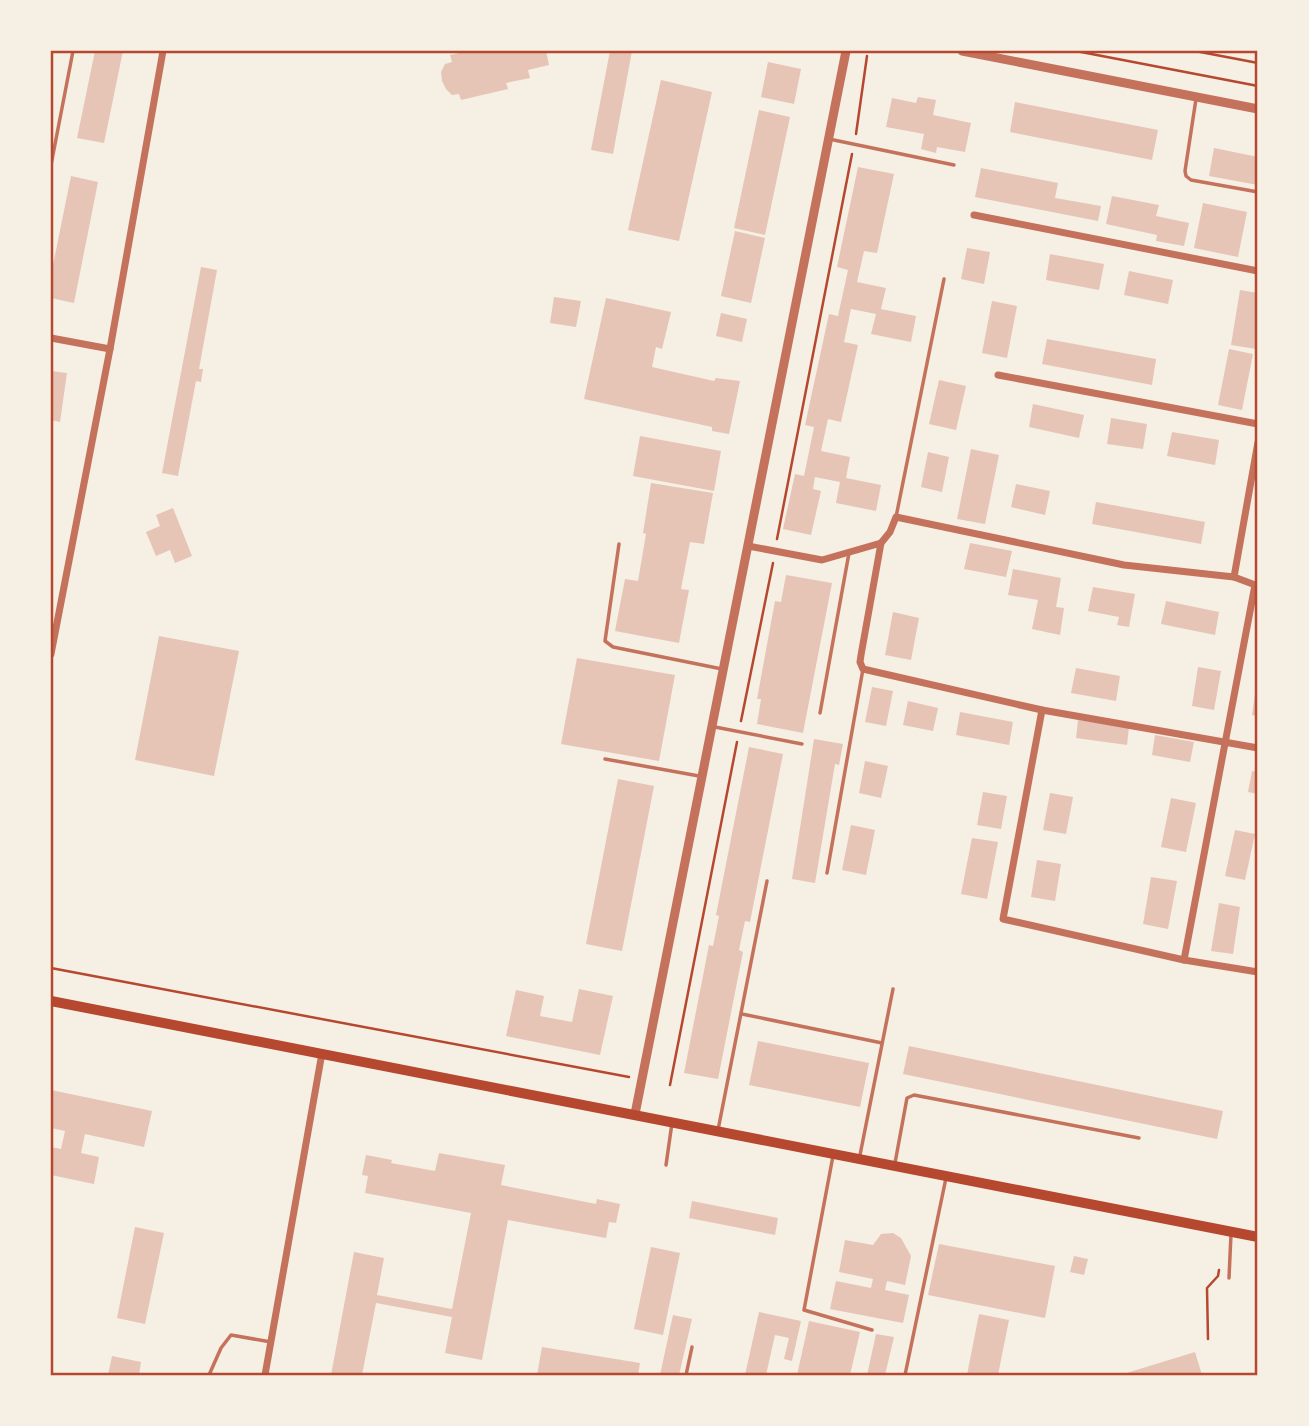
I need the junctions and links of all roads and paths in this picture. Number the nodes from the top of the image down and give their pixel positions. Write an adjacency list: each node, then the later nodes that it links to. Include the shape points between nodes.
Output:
1 (73, 51): 13 (lane)
2 (163, 51): 22 (street)
3 (846, 51): 12 (street)
4 (962, 51): 10 (street)
5 (1076, 51): 9 (path)
6 (1195, 51): 8 (path)
7 (867, 56): 14 (path)
8 (1258, 63)
9 (1258, 86)
10 (1196, 96): 11 (street); 17 (lane, via 1186,176)
11 (1258, 109)
12 (828, 139): 14 (lane); 29 (street)
13 (53, 141): 15 (lane)
14 (854, 145): 16 (lane); 30 (path)
15 (51, 165)
16 (954, 165)
17 (1258, 192)
18 (974, 215): 19 (street)
19 (1258, 271)
20 (944, 279): 26 (lane)
21 (51, 338): 22 (street)
22 (110, 349): 34 (street)
23 (998, 375): 24 (street)
24 (1258, 424)
25 (1258, 442): 32 (street)
26 (896, 517): 27 (street); 32 (street, via 1124,565)
27 (881, 543): 31 (street); 35 (street, via 860,662)
28 (619, 544): 36 (lane, via 605,641 612,648)
29 (748, 546): 30 (street); 36 (street)
30 (776, 550): 31 (street, via 822,560); 40 (path)
31 (849, 553): 38 (lane)
32 (1234, 576): 33 (street)
33 (1256, 586): 41 (street)
34 (51, 654)
35 (863, 669): 37 (street); 46 (lane)
36 (724, 670): 39 (street)
37 (1042, 710): 41 (street); 48 (street, via 1003,919)
38 (820, 713)
39 (712, 727): 40 (lane); 45 (street)
40 (739, 732): 42 (lane); 57 (path)
41 (1226, 741): 43 (street); 48 (street)
42 (802, 744)
43 (1258, 748)
44 (605, 759): 45 (lane)
45 (701, 777): 56 (street)
46 (827, 873)
47 (767, 881): 53 (lane)
48 (1184, 960): 50 (street)
49 (51, 968): 56 (path)
50 (1258, 972)
51 (893, 989): 54 (lane)
52 (51, 1001): 55 (main road)
53 (742, 1014): 54 (lane); 60 (lane)
54 (882, 1043): 63 (lane)
55 (322, 1053): 58 (main road); 73 (street)
56 (642, 1080): 58 (street)
57 (670, 1085)
58 (635, 1114): 59 (main road)
59 (673, 1121): 60 (main road); 64 (lane)
60 (718, 1130): 62 (main road)
61 (1139, 1138): 65 (lane, via 914,1095 907,1098)
62 (834, 1154): 63 (main road); 71 (lane, via 804,1310)
63 (859, 1158): 65 (main road)
64 (666, 1165)
65 (895, 1165): 66 (main road)
66 (946, 1176): 67 (main road); 78 (lane)
67 (1231, 1232): 68 (main road); 70 (lane)
68 (1258, 1237)
69 (1219, 1269): 72 (path, via 1207,1288)
70 (1229, 1278)
71 (872, 1330)
72 (1208, 1339)
73 (271, 1342): 75 (lane, via 231,1335); 76 (street)
74 (692, 1347): 77 (lane)
75 (209, 1375)
76 (265, 1375)
77 (686, 1375)
78 (905, 1375)

